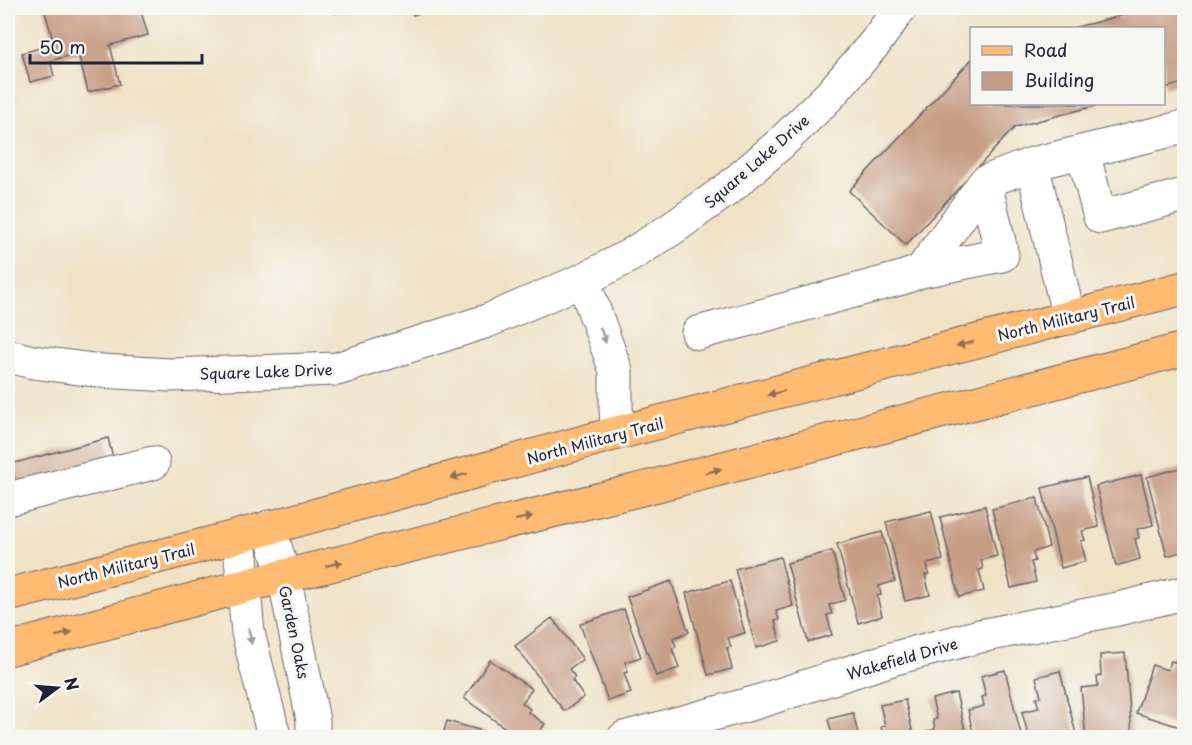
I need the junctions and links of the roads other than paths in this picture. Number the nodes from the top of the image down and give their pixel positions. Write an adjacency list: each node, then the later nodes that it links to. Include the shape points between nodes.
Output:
1 (900, 8): 8 (street, Square Lake Drive, via 830,95 729,188 674,228)
2 (1185, 127): 3 (street)
3 (1083, 152): 4 (street); 6 (street, via 1100,217)
4 (1032, 164): 5 (street); 10 (street)
5 (985, 182): 7 (street); 7 (street, via 1002,255)
6 (1185, 195)
7 (921, 272): 11 (street)
8 (583, 280): 13 (street, Square Lake Drive, via 487,321 337,369 170,375 101,371); 14 (street, one-way to 14, via 616,372)
9 (1185, 288): 10 (main road, North Military Trail)
10 (1069, 318): 14 (main road, North Military Trail, one-way to 14)
11 (698, 333)
12 (1185, 349): 18 (main road, one-way to 12, via 650,488)
13 (8, 356)
14 (617, 434): 17 (main road, North Military Trail, one-way to 17)
15 (153, 463): 16 (street)
16 (8, 499)
17 (254, 532): 18 (street, Garden Oaks); 19 (street); 21 (main road, North Military Trail)
18 (284, 576): 19 (main road); 24 (street, Garden Oaks, via 313,720)
19 (244, 586): 22 (main road, one-way to 19); 23 (street, one-way to 23, via 248,633)
20 (1185, 593): 25 (street, Wakefield Drive, via 959,641)
21 (8, 595)
22 (8, 649)
23 (273, 738)
24 (313, 738)
25 (624, 738)

